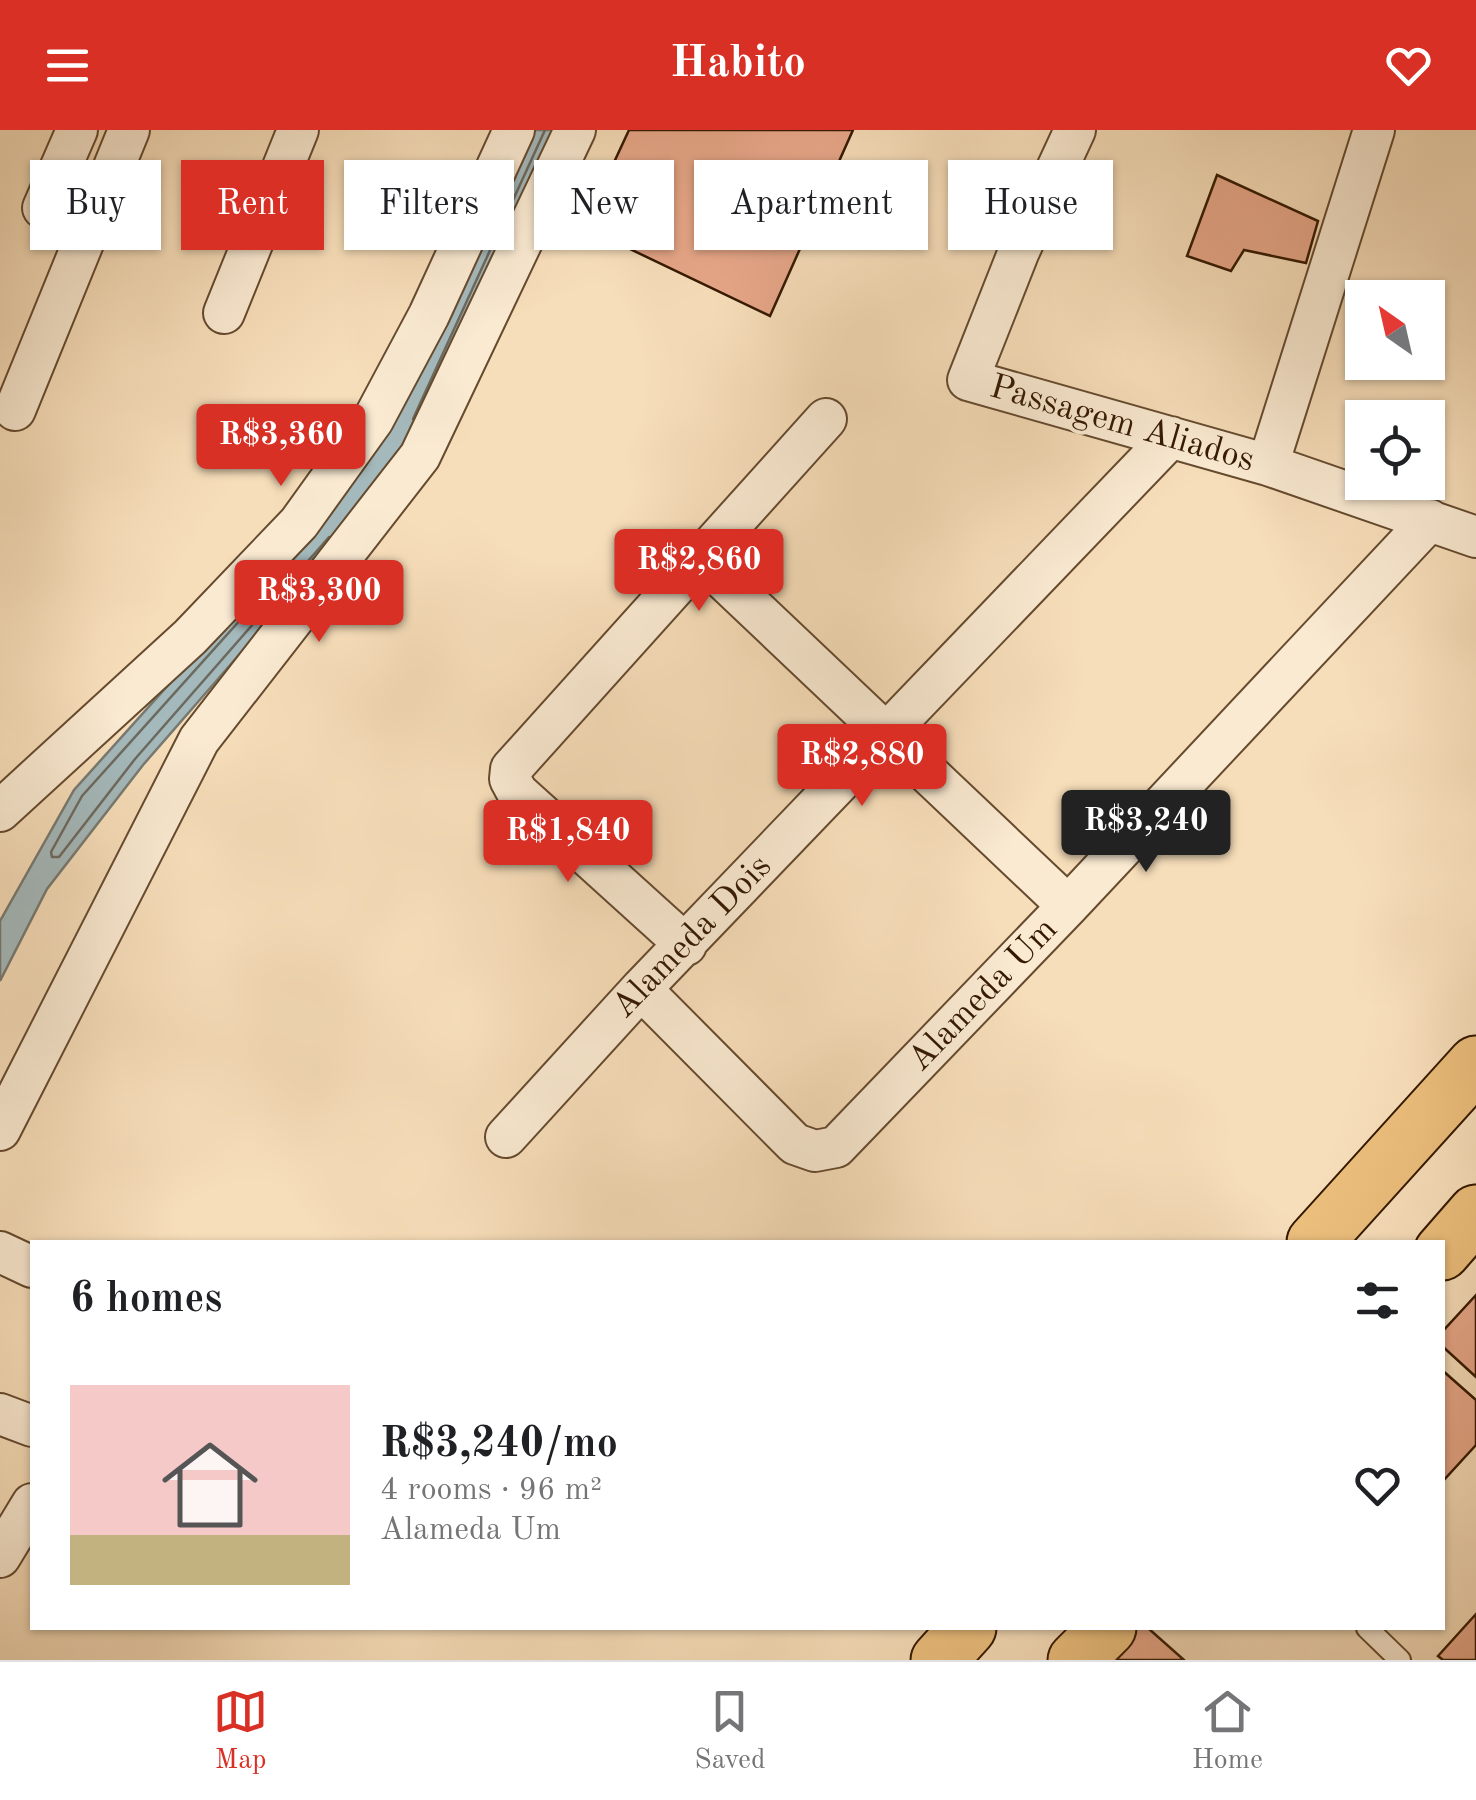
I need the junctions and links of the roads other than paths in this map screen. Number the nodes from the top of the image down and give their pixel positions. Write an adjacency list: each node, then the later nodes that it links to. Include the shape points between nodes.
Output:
1 (76, 130): 8 (street)
2 (129, 130): 10 (street)
3 (298, 130): 9 (street)
4 (514, 130): 18 (street, via 373,420 299,524 190,637)
5 (575, 130): 23 (street, via 420,456 198,740)
6 (1074, 130): 12 (street, Passagem Aliados, via 968,380)
7 (1374, 130): 13 (street)
8 (64, 160)
9 (224, 313)
10 (15, 410)
11 (826, 420): 16 (street)
12 (1171, 437): 13 (street, Passagem Aliados); 17 (street, Alameda Dois)
13 (1268, 465): 14 (street, Passagem Aliados)
14 (1430, 520): 15 (street, Passagem Aliados); 19 (street, Alameda Um)
15 (1476, 536)
16 (702, 559): 17 (street); 20 (street, via 511,769 510,779 516,792)
17 (885, 733): 19 (street); 20 (street, Alameda Dois)
18 (0, 811)
19 (1068, 906): 21 (street, Alameda Um, via 836,1147 815,1151 795,1144)
20 (686, 945): 21 (street, Alameda Dois)
21 (641, 990): 24 (street, Alameda Dois)
22 (1476, 1064): 26 (main road)
23 (0, 1130)
24 (506, 1137)
25 (1476, 1212): 27 (main road)
26 (1317, 1240)
27 (1445, 1248)
28 (0, 1252): 29 (street)
29 (30, 1266)
30 (0, 1414): 31 (street)
31 (30, 1425)
32 (30, 1507): 33 (street)
33 (0, 1557)
34 (966, 1630): 37 (main road)
35 (1106, 1630): 38 (main road)
36 (1368, 1630): 39 (lane)
37 (939, 1660)
38 (1076, 1660)
39 (1400, 1660)

